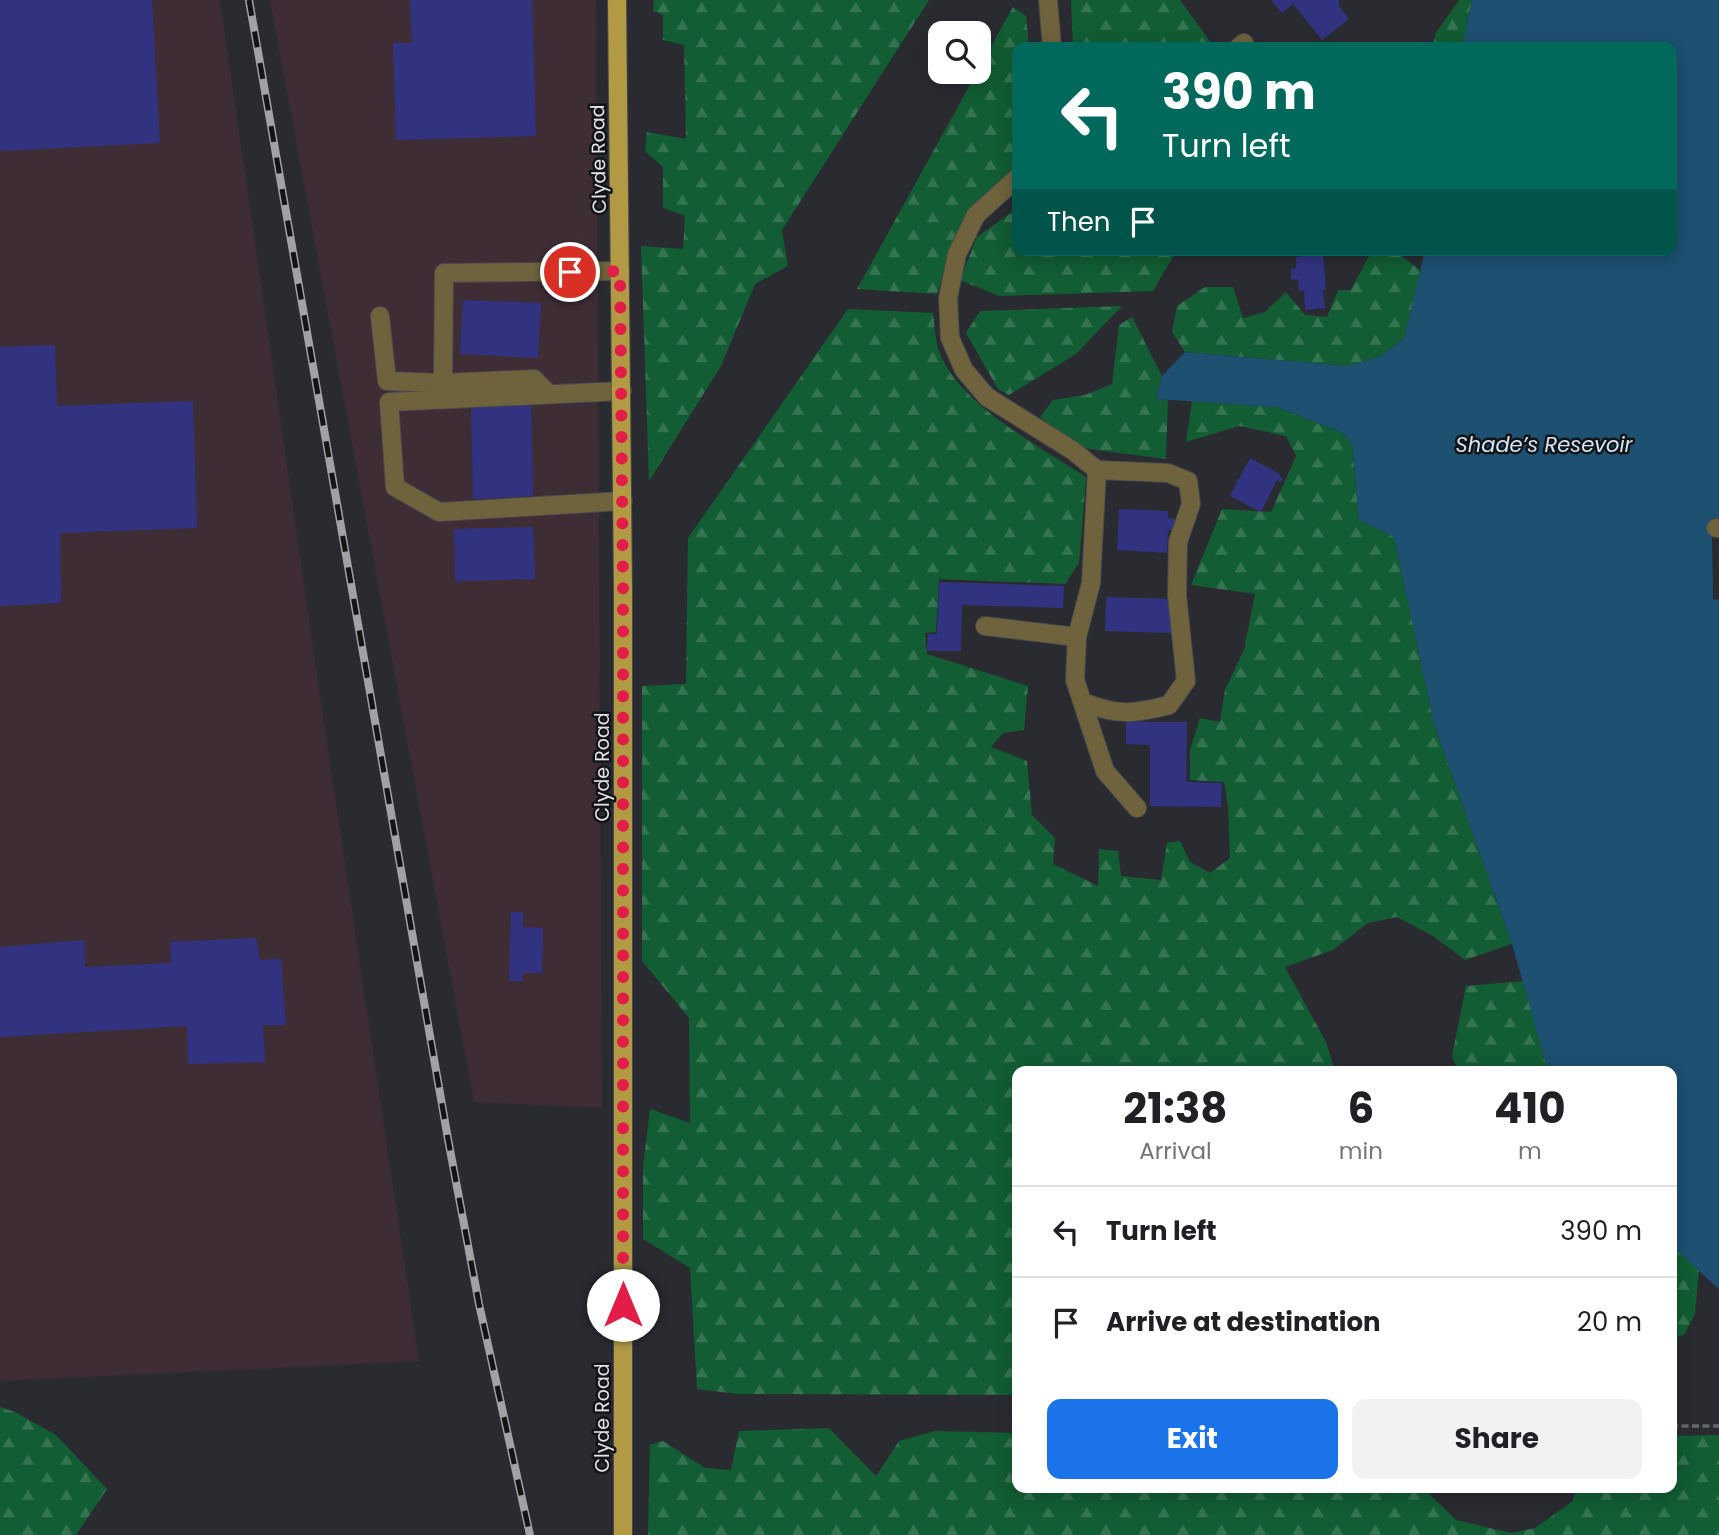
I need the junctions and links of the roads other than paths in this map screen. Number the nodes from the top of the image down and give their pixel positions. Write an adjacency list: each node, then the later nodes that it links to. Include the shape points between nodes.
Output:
1 (617, 0): 5 (main road, Clyde Road)
2 (1048, 0): 3 (lane)
3 (1052, 42)
4 (1012, 183): 10 (lane, via 976,215 957,254 948,298 950,338 964,370 987,397)
5 (620, 271): 7 (lane, via 444,273); 8 (main road, Clyde Road)
6 (380, 316): 7 (lane, via 387,381)
7 (443, 383): 9 (lane, via 534,379)
8 (622, 391): 9 (lane); 11 (main road, Clyde Road)
9 (547, 393): 11 (lane, via 389,402 395,487 439,512)
10 (1097, 470): 13 (lane, via 1091,583); 14 (lane, via 1168,473 1188,481 1191,504 1178,542 1177,595 1186,681 1169,705 1135,714 1102,710)
11 (622, 501): 16 (main road, Clyde Road)
12 (985, 626): 13 (lane)
13 (1077, 637): 14 (lane, via 1075,680)
14 (1083, 702): 15 (lane, via 1105,771)
15 (1137, 808)
16 (623, 1535)

